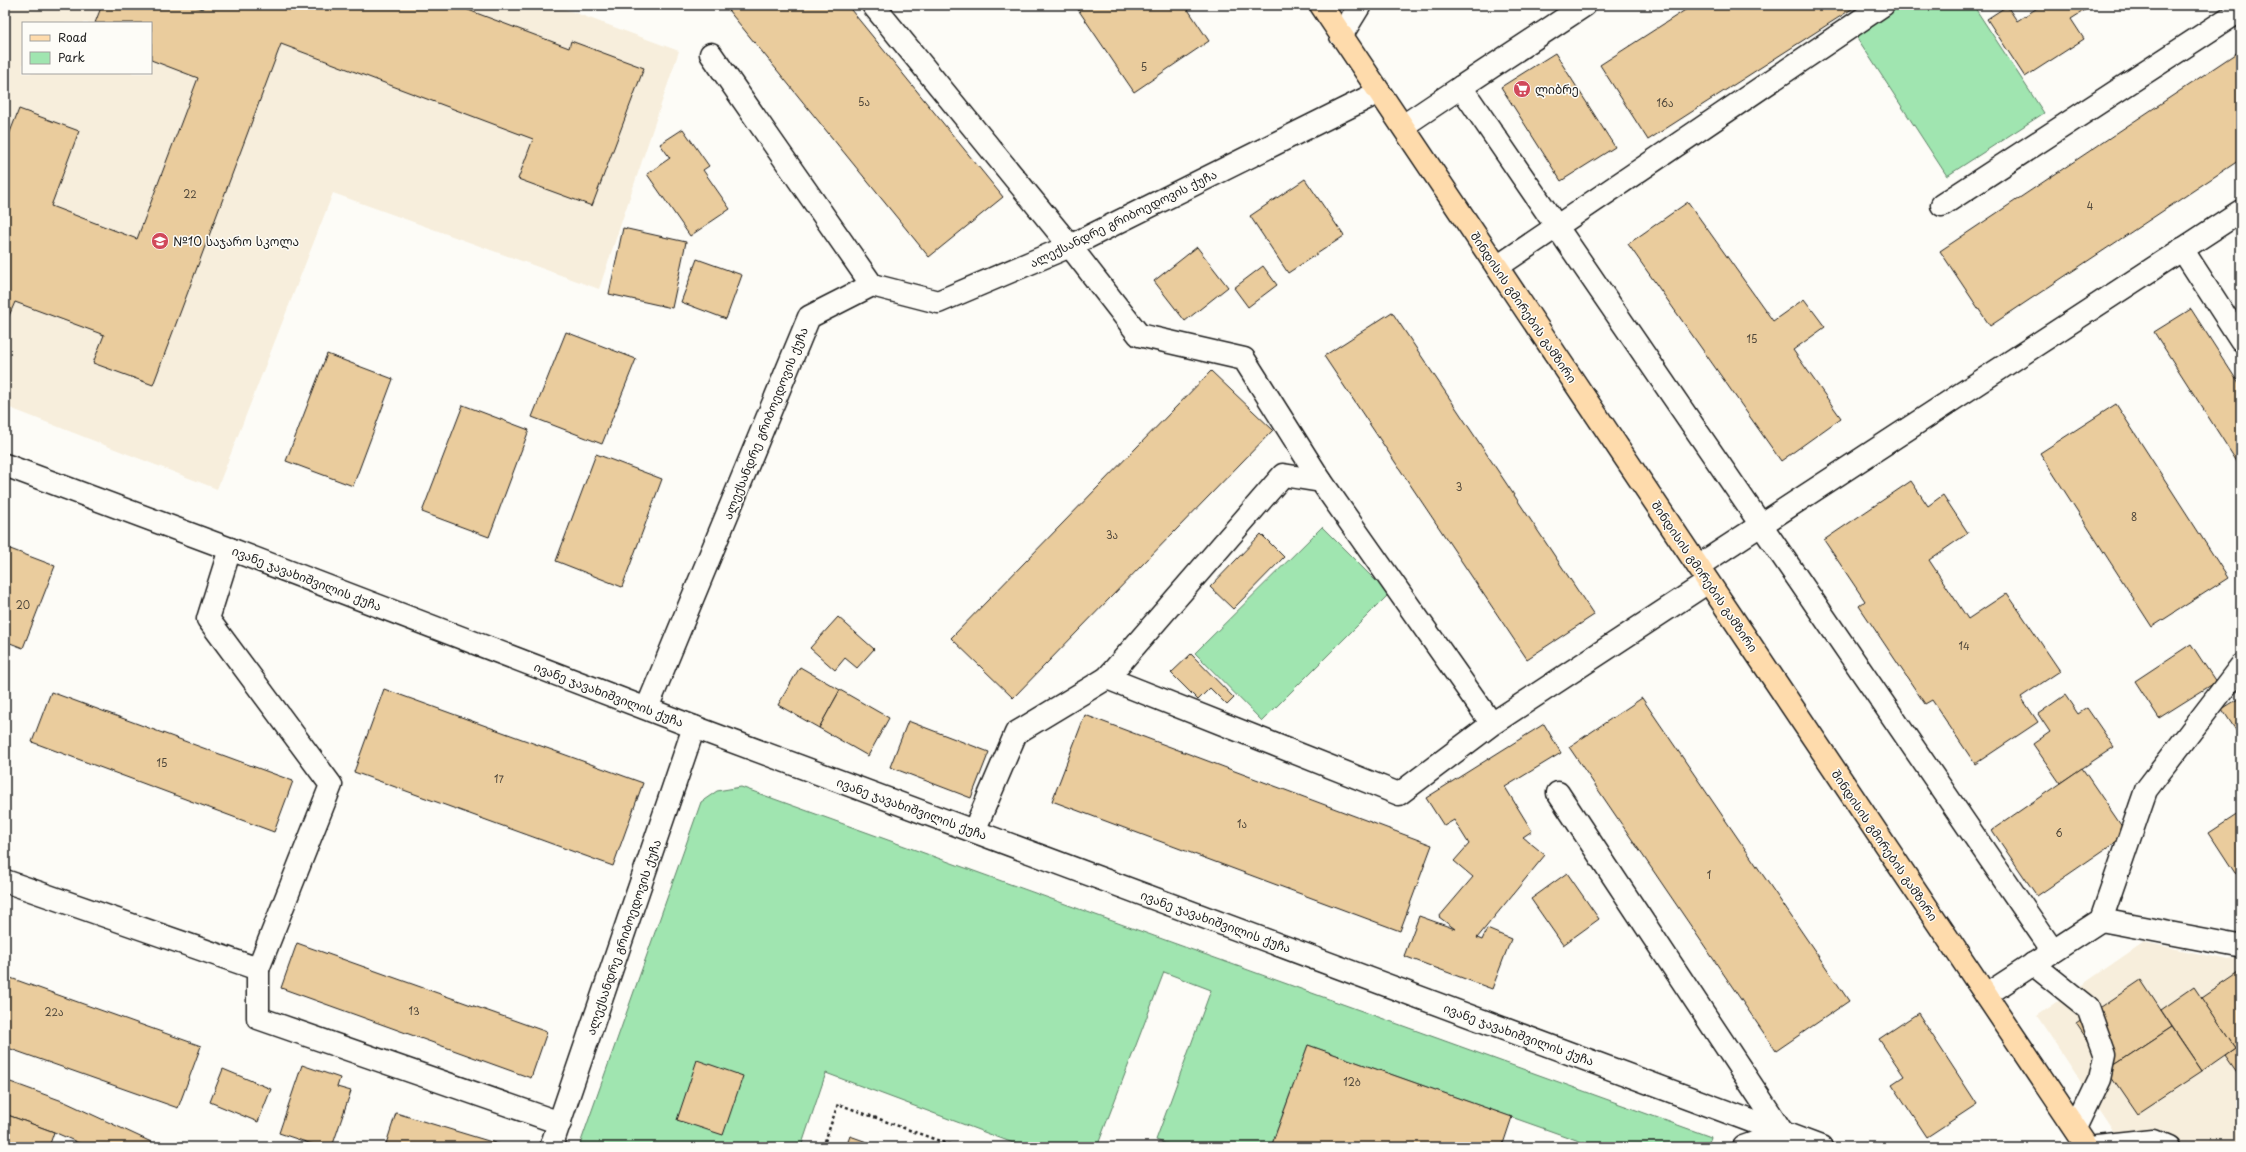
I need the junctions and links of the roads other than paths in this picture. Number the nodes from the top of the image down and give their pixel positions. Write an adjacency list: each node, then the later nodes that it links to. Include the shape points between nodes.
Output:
1 (873, 5): 15 (street)
2 (1321, 5): 7 (main road, შინდისის გმირების გამზირი)
3 (1360, 5): 7 (street)
4 (1883, 5): 14 (street)
5 (1579, 7): 9 (street)
6 (2241, 10): 12 (street)
7 (1341, 36): 10 (main road, შინდისის გმირების გამზირი)
8 (711, 54): 18 (street)
9 (1461, 87): 11 (street); 14 (street)
10 (1379, 92): 11 (main road, შინდისის გმირების გამზირი); 15 (street, ალექსანდრე გრიბოედოვის ქუჩა)
11 (1403, 126): 17 (main road, შინდისის გმირების გამზირი)
12 (1942, 205)
13 (2241, 211): 16 (street)
14 (1557, 226): 17 (street); 22 (street)
15 (1070, 246): 18 (street, ალექსანდრე გრიბოედოვის ქუჩა, via 938,302); 21 (street, via 1139,335 1244,359)
16 (2182, 249): 19 (street); 22 (street)
17 (1497, 267): 24 (main road, შინდისის გმირების გამზირი)
18 (872, 285): 27 (street, ალექსანდრე გრიბოედოვის ქუჩა, via 809,318)
19 (2241, 340)
20 (5, 465): 23 (street, ივანე ჯავახიშვილის ქუჩა)
21 (1321, 481): 26 (street, via 1283,475); 28 (street)
22 (1761, 524): 24 (street); 35 (street)
23 (230, 548): 27 (street, ივანე ჯავახიშვილის ქუჩა); 37 (street, via 208,619 331,785)
24 (1703, 574): 28 (street); 38 (main road, შინდისის გმირების გამზირი)
25 (2241, 666): 33 (street, via 2146,790)
26 (1107, 678): 28 (street, via 1400,794); 31 (street, via 1016,733)
27 (647, 708): 29 (street, ივანე ჯავახიშვილის ქუჩა)
28 (1492, 724)
29 (694, 727): 31 (street, ივანე ჯავახიშვილის ქუჩა); 39 (street, ალექსანდრე გრიბოედოვის ქუჩა)
30 (1558, 793): 41 (street)
31 (974, 831): 41 (street, ივანე ჯავახიშვილის ქუჩა)
32 (5, 881): 37 (street)
33 (2101, 920): 34 (street); 35 (street)
34 (2241, 945)
35 (2054, 951): 36 (street)
36 (2033, 964): 38 (street); 40 (street, via 2088,1008 2105,1055 2100,1078)
37 (258, 969): 39 (street, via 258,1018)
38 (1986, 996): 40 (main road, შინდისის გმირების გამზირი)
39 (560, 1123): 42 (street, ალექსანდრე გრიბოედოვის ქუჩა)
40 (2076, 1128): 45 (main road, შინდისის გმირების გამზირი)
41 (1781, 1140): 43 (street); 44 (street, ივანე ჯავახიშვილის ქუჩა)
42 (551, 1147)
43 (1743, 1147)
44 (1821, 1147)
45 (2088, 1147)
46 (2098, 1147): 47 (street, via 2154,1141)
47 (2168, 1147)

